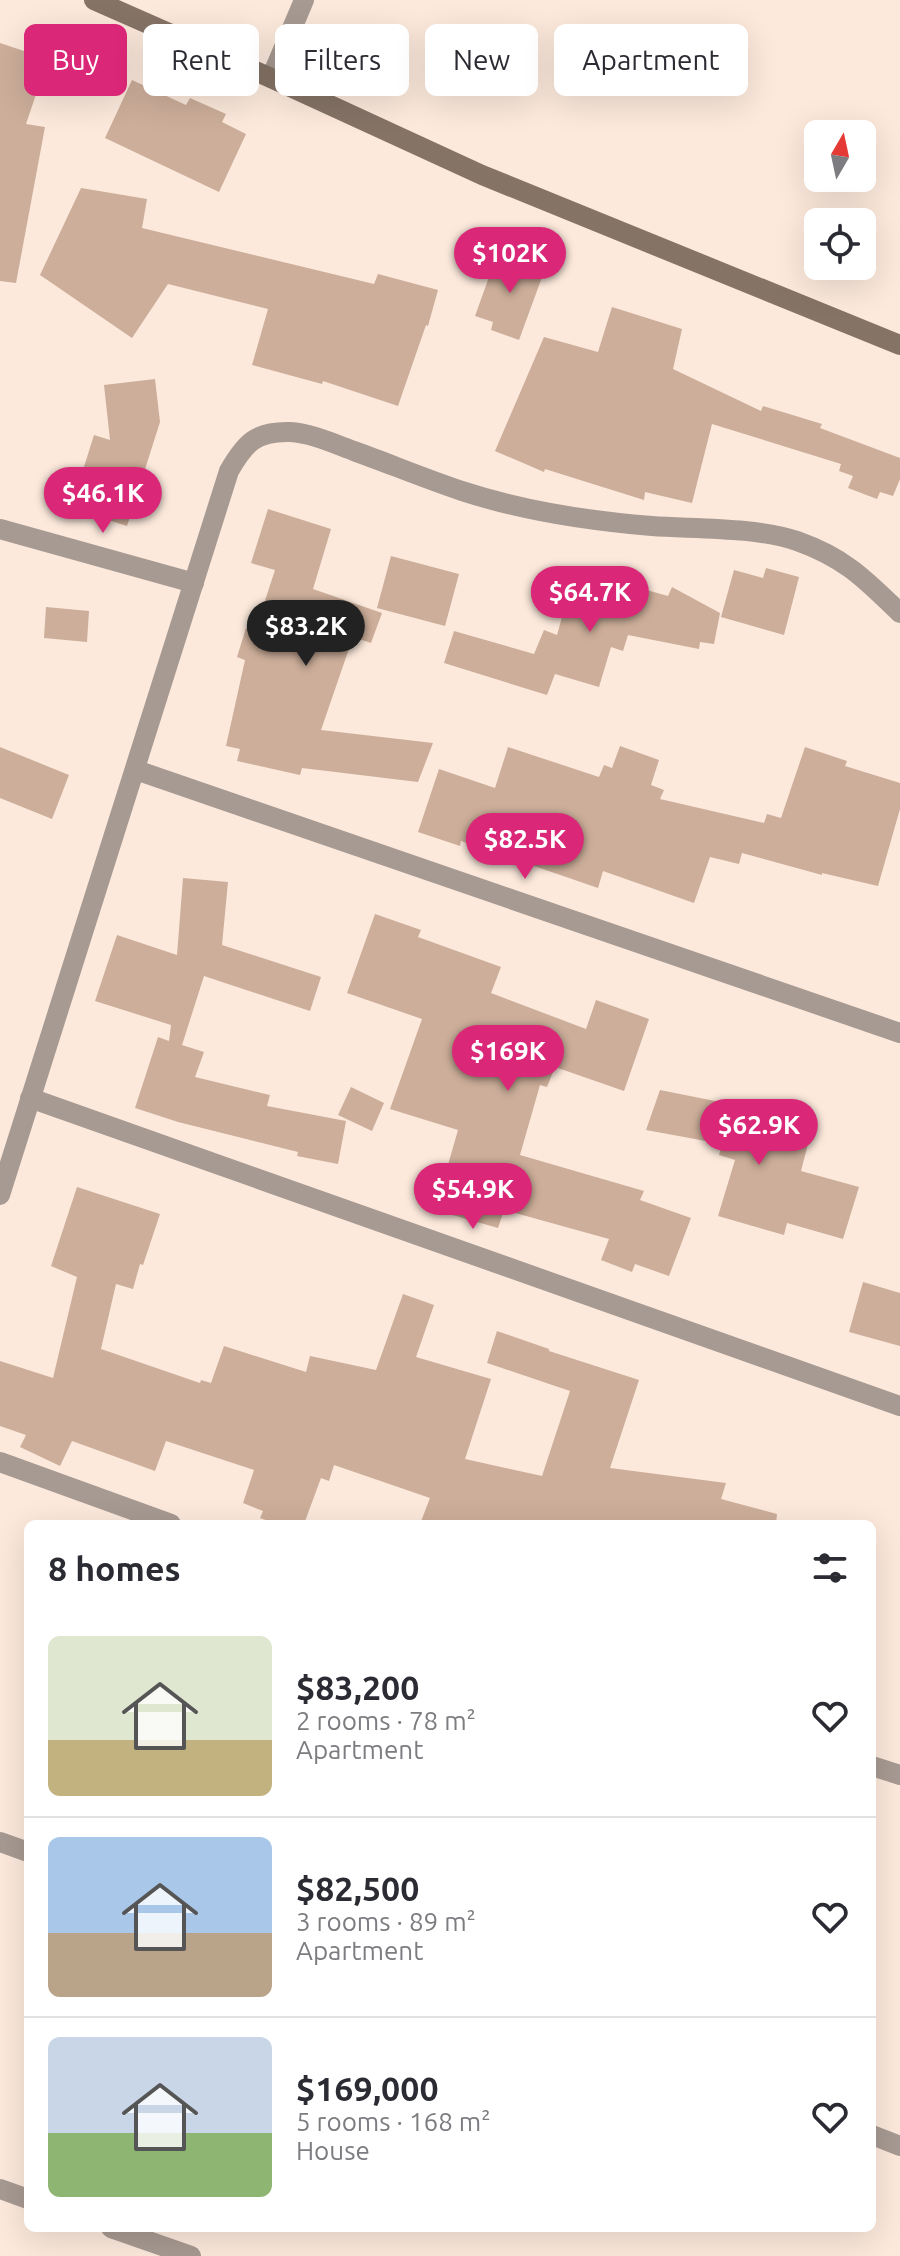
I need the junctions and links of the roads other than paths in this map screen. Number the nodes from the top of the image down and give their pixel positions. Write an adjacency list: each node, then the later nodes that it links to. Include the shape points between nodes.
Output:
1 (94, 0): 3 (street)
2 (304, 0): 3 (street)
3 (271, 78): 4 (street, via 482,175)
4 (900, 345)
5 (0, 529): 6 (street)
6 (194, 583): 7 (street, via 229,471 242,449 262,434 293,432 524,508 620,524 793,540 831,554); 8 (street)
7 (900, 613)
8 (136, 770): 9 (street); 10 (street)
9 (900, 1033)
10 (30, 1098): 11 (street); 12 (street)
11 (0, 1195)
12 (900, 1406)
13 (0, 1462): 14 (street)
14 (160, 1520)
15 (876, 1767): 16 (street)
16 (900, 1775)
17 (0, 1842): 18 (street)
18 (24, 1851)
19 (876, 2137): 20 (street)
20 (900, 2146)
21 (0, 2189): 22 (street)
22 (24, 2198)
23 (122, 2232): 24 (street)
24 (191, 2256)

